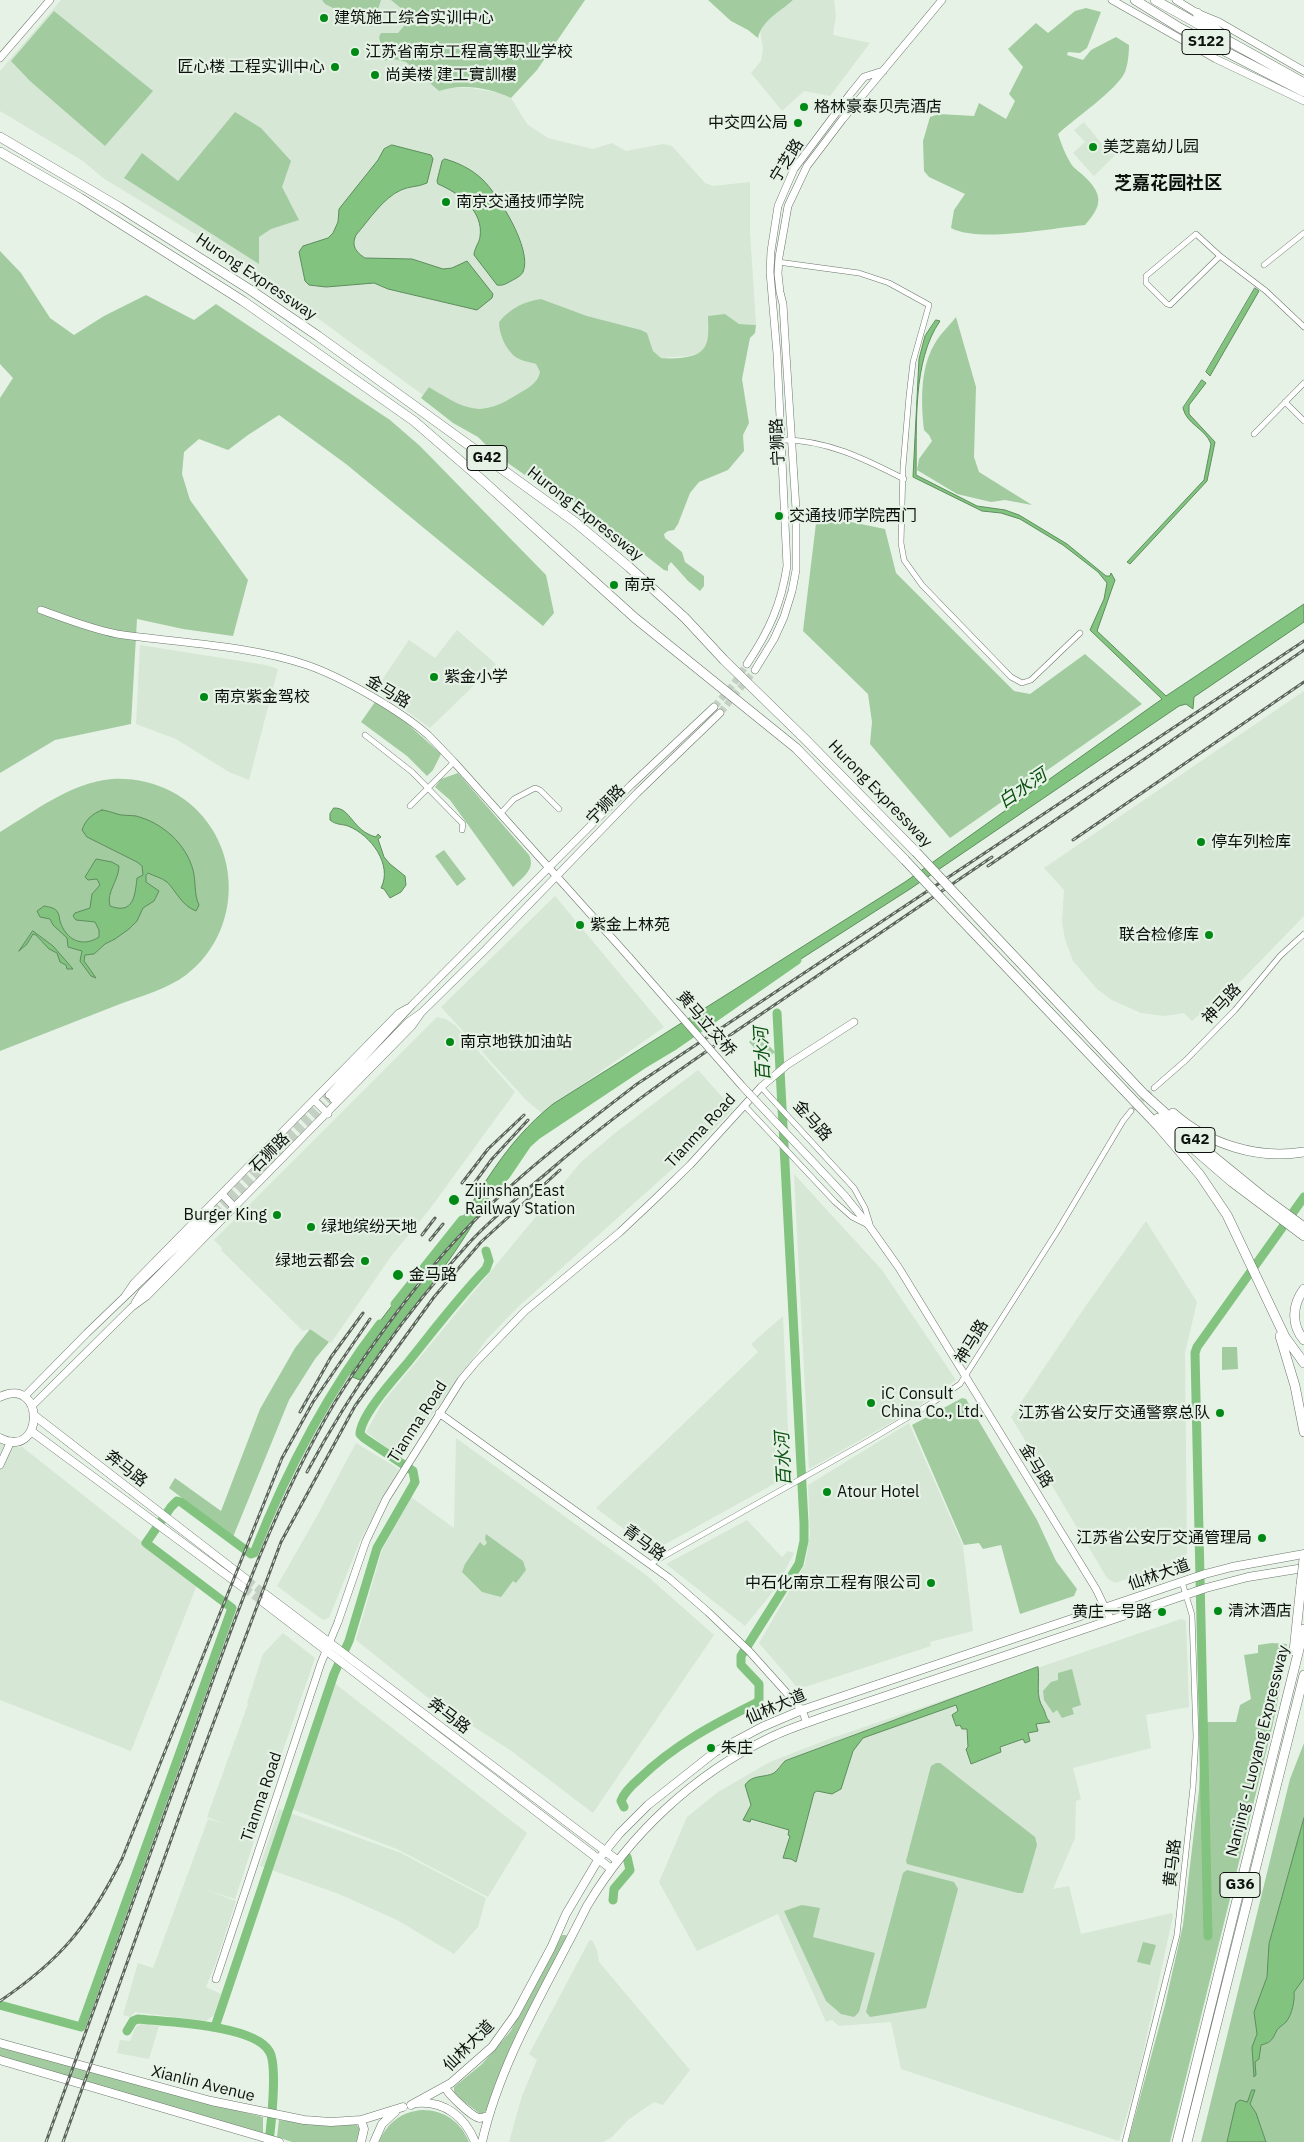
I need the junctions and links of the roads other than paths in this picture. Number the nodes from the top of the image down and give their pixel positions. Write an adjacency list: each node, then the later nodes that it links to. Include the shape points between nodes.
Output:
1 (50, 0): 10 (main road)
2 (942, 0): 7 (main road, 宁芝路)
3 (1112, 0): 16 (main road, via 1216,59)
4 (1135, 0): 13 (highway, S122, via 1180,28)
5 (1155, 0): 9 (highway, S122)
6 (1176, 0): 8 (main road)
7 (937, 3): 11 (main road, 宁芝路)
8 (1197, 13): 9 (highway); 12 (main road, via 1219,22)
9 (1233, 43): 13 (highway, S122)
10 (0, 58)
11 (882, 71): 19 (main road, 宁芝路, via 864,77 851,93 794,169); 20 (main road, 宁芝路, via 807,166)
12 (1304, 72)
13 (1282, 75): 14 (highway, S122); 15 (highway, S122)
14 (1304, 83)
15 (1304, 92)
16 (1304, 101)
17 (0, 138): 53 (highway, Hurong Expressway / G42, bridge, via 119,207 249,289 575,522 685,618 916,852)
18 (0, 152): 54 (highway, Hurong Expressway / G42, bridge, via 244,301 414,421 635,618 796,748)
19 (778, 206): 30 (main road, 宁狮路, via 770,251 770,272)
20 (788, 206): 23 (main road, 宁狮路)
21 (1304, 233): 24 (street)
22 (1220, 256): 22 (street, via 1198,235 1192,235 1151,270 1146,276 1146,283 1170,305); 25 (street, via 1254,280)
23 (778, 262): 31 (main road, 宁狮路); 32 (street, via 859,273 889,283 929,305 913,362)
24 (1264, 265)
25 (1304, 327)
26 (1304, 383): 27 (street)
27 (1285, 402): 28 (street); 29 (street)
28 (1304, 421)
29 (1254, 434)
30 (780, 440): 31 (street); 35 (main road, 宁狮路, via 787,545 784,586 775,616)
31 (791, 440): 32 (street, via 844,450); 36 (main road, 宁狮路, via 796,570 784,617)
32 (904, 479): 34 (street, via 901,542 904,560 922,585 1011,677 1022,683 1031,680)
33 (41, 610): 40 (main road, 金马路, via 115,633 251,652 308,665 340,679 399,713 427,734)
34 (1080, 633)
35 (747, 664)
36 (755, 670)
37 (714, 707): 46 (main road, 宁狮路)
38 (720, 713): 47 (main road, 宁狮路)
39 (365, 735): 41 (street)
40 (454, 762): 41 (street); 44 (main road, 金马路)
41 (429, 788): 42 (street); 45 (street, via 463,824)
42 (410, 806)
43 (559, 809): 44 (street, via 535,788 514,798)
44 (500, 814): 46 (main road, 金马路)
45 (462, 830)
46 (549, 868): 47 (main road, 金马路); 50 (main road, 石狮路)
47 (556, 876): 49 (main road, 金马路); 51 (main road, 石狮路)
48 (1304, 934): 56 (street, 神马路, via 1280,956 1235,1010)
49 (629, 958): 63 (main road, 黄马立交桥, bridge)
50 (412, 1004): 51 (main road, 石狮路, via 331,1097); 57 (main road, 石狮路, via 399,1013)
51 (421, 1013): 60 (main road, 石狮路)
52 (854, 1022): 55 (main road, Tianma Road, via 787,1065)
53 (1111, 1058): 61 (highway, G42, via 1197,1130 1232,1146 1266,1154); 65 (highway, G42, via 1143,1093)
54 (1109, 1074): 65 (highway, G42, via 1186,1143); 72 (highway, G42, via 1200,1175 1227,1215)
55 (761, 1086): 58 (main road, Tianma Road); 67 (street, 金马路, via 854,1188)
56 (1154, 1088)
57 (314, 1100): 60 (main road); 62 (main road, 石狮路)
58 (744, 1105): 67 (street, 金马路, via 835,1202 852,1217); 80 (main road, Tianma Road, via 690,1165 620,1232 509,1325 461,1380)
59 (1131, 1110): 76 (street, 神马路)
60 (328, 1114): 64 (main road, 石狮路)
61 (1304, 1154)
62 (222, 1194): 64 (main road); 71 (main road, 石狮路)
63 (845, 1196): 67 (main road, 金马路)
64 (235, 1208): 73 (main road, 石狮路)
65 (1284, 1217): 66 (highway, G42)
66 (1292, 1223): 68 (highway, G42); 69 (highway, G42)
67 (870, 1226): 76 (main road, 金马路)
68 (1304, 1227)
69 (1304, 1236)
70 (1304, 1289): 74 (highway, via 1294,1318)
71 (125, 1296): 73 (main road, 石狮路, via 216,1213 142,1292); 78 (main road, 石狮路)
72 (1268, 1306): 75 (highway, G42, via 1285,1338); 83 (highway, via 1291,1372)
73 (132, 1307): 79 (main road, 石狮路)
74 (1304, 1340)
75 (1304, 1363)
76 (965, 1377): 89 (street, 神马路, via 935,1401); 98 (main road, 金马路)
77 (2, 1395): 78 (main road)
78 (24, 1397): 79 (main road)
79 (32, 1406): 81 (main road)
80 (439, 1413): 89 (main road, 青马路); 101 (main road, Tianma Road, via 386,1499 366,1541)
81 (35, 1416): 82 (main road); 91 (main road, 奔马路)
82 (31, 1431): 85 (main road, via 25,1437); 93 (main road, 奔马路)
83 (1304, 1432)
84 (0, 1439): 85 (main road)
85 (11, 1441): 86 (main road)
86 (0, 1465)
87 (1304, 1554): 92 (main road, 仙林大道, via 1232,1567)
88 (1304, 1560): 104 (highway, bridge)
89 (650, 1564): 105 (main road, 青马路, via 739,1641)
90 (1304, 1568): 95 (main road, 仙林大道, via 1248,1577)
91 (247, 1580)
92 (1185, 1580): 95 (street, 黄马路); 98 (main road, 仙林大道)
93 (244, 1588)
94 (266, 1594): 101 (main road, 奔马路)
95 (1189, 1594): 99 (main road, 仙林大道); 125 (street, 黄马路, via 1196,1737 1180,1914 1174,1950)
96 (262, 1602): 102 (main road, 奔马路)
97 (1304, 1605): 104 (highway)
98 (1107, 1608): 99 (main road, 金马路); 105 (main road, 仙林大道)
99 (1111, 1620): 106 (main road, 仙林大道)
100 (1304, 1629): 104 (highway, Nanjing - Luoyang Expressway / G36)
101 (330, 1643): 102 (main road, Tianma Road); 109 (main road, 奔马路)
102 (326, 1652): 110 (main road, 奔马路); 113 (main road, Tianma Road)
103 (1304, 1675): 127 (highway, Nanjing - Luoyang Expressway / G36)
104 (1291, 1681): 126 (highway, Nanjing - Luoyang Expressway / G36)
105 (802, 1710): 106 (main road, 青马路); 107 (main road, 仙林大道)
106 (807, 1723): 108 (main road, 仙林大道)
107 (762, 1727): 108 (main road); 109 (main road, 仙林大道, via 715,1752 683,1776 634,1818)
108 (767, 1739): 111 (main road, 仙林大道, via 712,1771 678,1797)
109 (606, 1851): 110 (main road, 仙林大道); 111 (main road, 奔马路)
110 (598, 1860): 112 (main road, 奔马路); 116 (main road, 仙林大道, via 505,2032 482,2058)
111 (617, 1860): 112 (main road, 仙林大道)
112 (610, 1868): 118 (main road, 仙林大道, via 532,2013)
113 (216, 1979)
114 (0, 2043): 119 (main road, Xianlin Avenue, via 280,2116 331,2122)
115 (0, 2060): 120 (main road, Xianlin Avenue)
116 (445, 2087): 117 (main road, 仙林大道); 118 (main road, via 474,2116)
117 (407, 2106): 119 (main road, Xianlin Avenue); 122 (main road, via 385,2120); 123 (main road, via 427,2103 449,2110 466,2124)
118 (488, 2116): 124 (main road, 仙林大道)
119 (361, 2120): 121 (main road, via 364,2129)
120 (278, 2142)
121 (361, 2142)
122 (374, 2142)
123 (475, 2142)
124 (482, 2142)
125 (1125, 2142)
126 (1177, 2142)
127 (1187, 2142)

